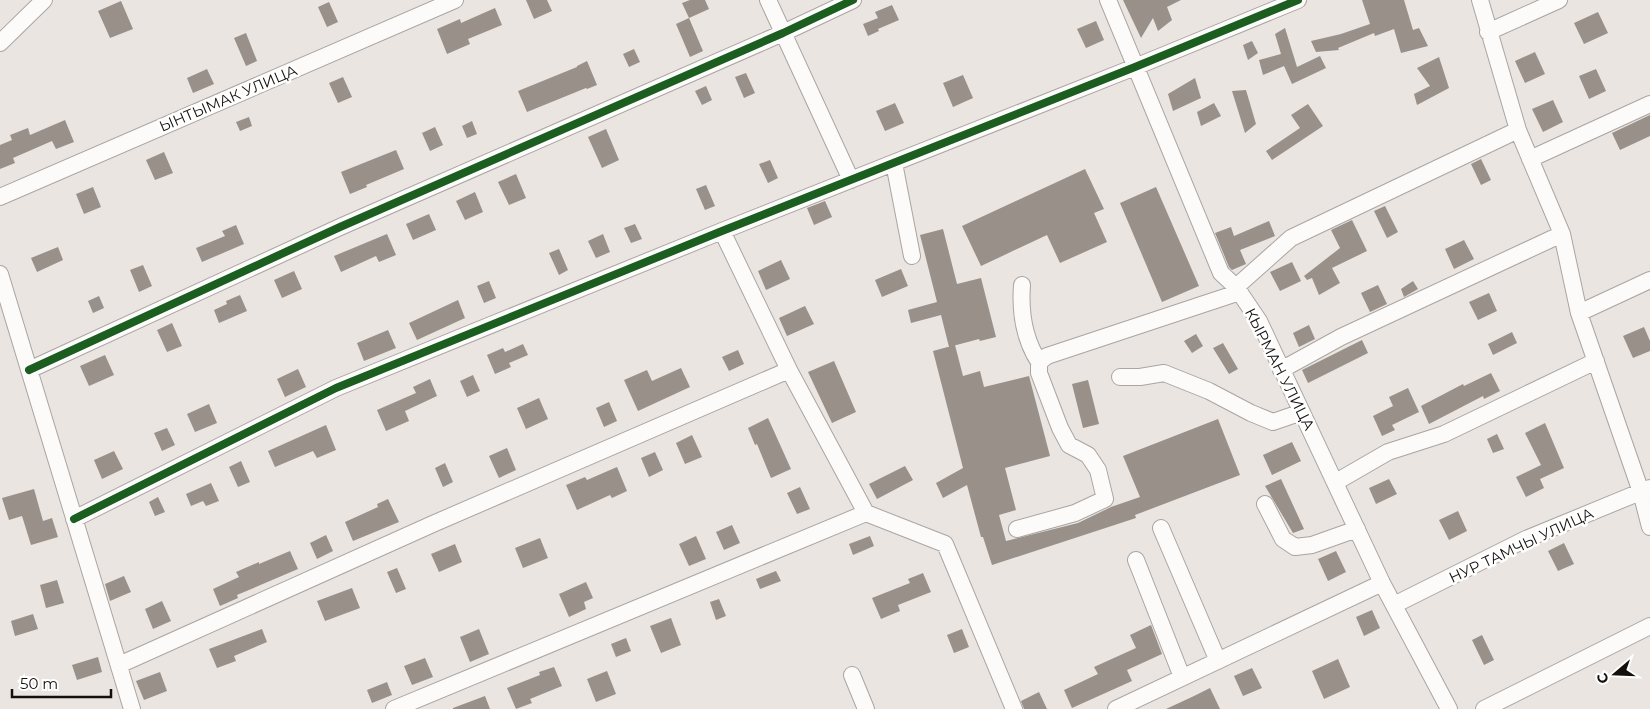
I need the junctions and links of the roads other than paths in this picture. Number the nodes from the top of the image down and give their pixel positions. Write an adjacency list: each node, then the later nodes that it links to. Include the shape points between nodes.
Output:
1 (44, 0): 11 (street)
2 (455, 0): 18 (street, ЫНТЫМАК УЛИЦА)
3 (768, 0): 10 (street)
4 (853, 0): 10 (street)
5 (1108, 0): 12 (street, КЫРМАН УЛИЦА)
6 (1298, 0): 12 (street)
7 (1480, 0): 9 (street)
8 (1559, 0): 9 (street)
9 (1488, 32): 14 (street)
10 (783, 33): 17 (street); 29 (street, via 340,227)
11 (0, 43)
12 (1135, 67): 16 (street); 25 (street, КЫРМАН УЛИЦА, via 1220,273)
13 (1650, 104): 15 (street)
14 (1518, 130): 15 (street); 25 (street, via 1291,238)
15 (1530, 158): 20 (street)
16 (894, 163): 17 (street); 21 (street)
17 (851, 180): 19 (street)
18 (0, 196)
19 (722, 231): 30 (street); 38 (street, via 336,388)
20 (1562, 234): 26 (street); 31 (street, via 1341,337)
21 (912, 256)
22 (0, 274): 29 (street)
23 (1650, 280): 26 (street)
24 (1022, 284): 28 (street, via 1020,307 1030,349)
25 (1238, 290): 28 (street, via 1047,356); 31 (street, КЫРМАН УЛИЦА, via 1259,321)
26 (1579, 313): 27 (street)
27 (1596, 361): 34 (street, via 1444,434 1388,452); 35 (street)
28 (1039, 362): 42 (street, via 1039,373 1060,428 1069,444 1088,454 1098,470 1105,499 1075,513)
29 (29, 370): 38 (street)
30 (789, 370): 37 (street); 48 (street, via 435,523)
31 (1281, 370): 33 (street, КЫРМАН УЛИЦА)
32 (1120, 377): 33 (street, via 1164,373 1273,422)
33 (1302, 412): 34 (street, КЫРМАН УЛИЦА)
34 (1336, 482): 41 (street, КЫРМАН УЛИЦА)
35 (1646, 490): 39 (street); 45 (street, НУР ТАМЧЫ УЛИЦА, via 1526,539)
36 (1265, 504): 41 (street, via 1283,539 1296,547 1312,545)
37 (866, 513): 52 (street); 54 (street, via 945,544)
38 (74, 519): 48 (street)
39 (1650, 527)
40 (1161, 528): 47 (street)
41 (1358, 529): 44 (street, КЫРМАН УЛИЦА)
42 (1017, 530)
43 (1136, 560): 50 (street)
44 (1382, 583): 45 (street, КЫРМАН УЛИЦА); 47 (street)
45 (1394, 605): 56 (street, КЫРМАН УЛИЦА)
46 (1650, 626): 57 (street)
47 (1218, 661): 50 (street)
48 (119, 665): 51 (street)
49 (852, 675): 53 (street)
50 (1182, 677): 55 (street)
51 (132, 709)
52 (394, 709)
53 (866, 709)
54 (1014, 709)
55 (1116, 709)
56 (1449, 709)
57 (1484, 709)

